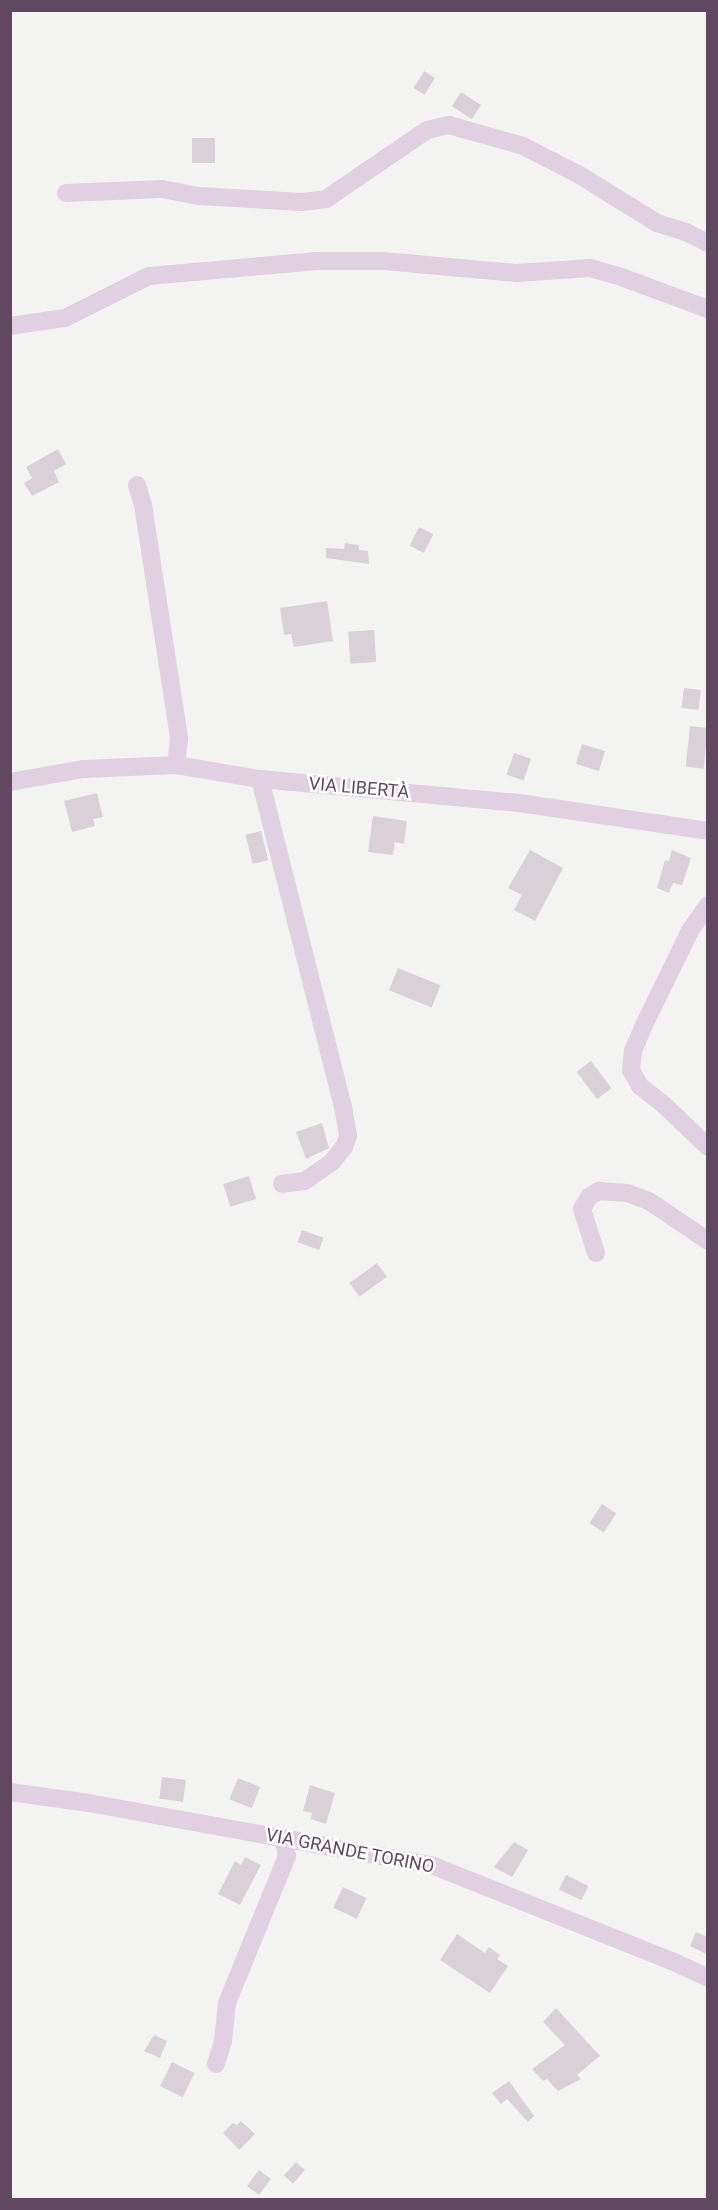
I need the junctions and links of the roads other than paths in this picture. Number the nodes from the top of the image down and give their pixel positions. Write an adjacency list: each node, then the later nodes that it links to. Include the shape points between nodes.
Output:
1 (66, 193): 2 (street, via 162,189 302,202 326,199 427,130 449,125 523,146 578,174 657,223)
2 (708, 243)
3 (708, 309): 4 (street, via 590,268 517,273 384,261 316,261 149,276 65,318)
4 (10, 326)
5 (137, 485): 6 (street, via 178,738)
6 (176, 765): 7 (street, VIA LIBERTÀ); 8 (street, VIA LIBERTÀ, via 84,769)
7 (260, 779): 9 (street, VIA LIBERTÀ, via 519,803); 14 (street, via 344,1107 348,1136 332,1162 304,1181)
8 (10, 782)
9 (708, 831)
10 (708, 905): 11 (street, via 690,931 644,1025 633,1051)
11 (631, 1070): 12 (street, via 648,1077); 13 (street, via 640,1086)
12 (708, 1129)
13 (708, 1147)
14 (282, 1184)
15 (708, 1240): 16 (street, via 649,1201 627,1193 599,1191 589,1197 582,1209)
16 (596, 1253)
17 (10, 1792): 18 (street, VIA GRANDE TORINO)
18 (283, 1837): 19 (street, VIA GRANDE TORINO, via 434,1866); 20 (street, via 287,1856 227,2003)
19 (708, 1978)
20 (216, 2064)

